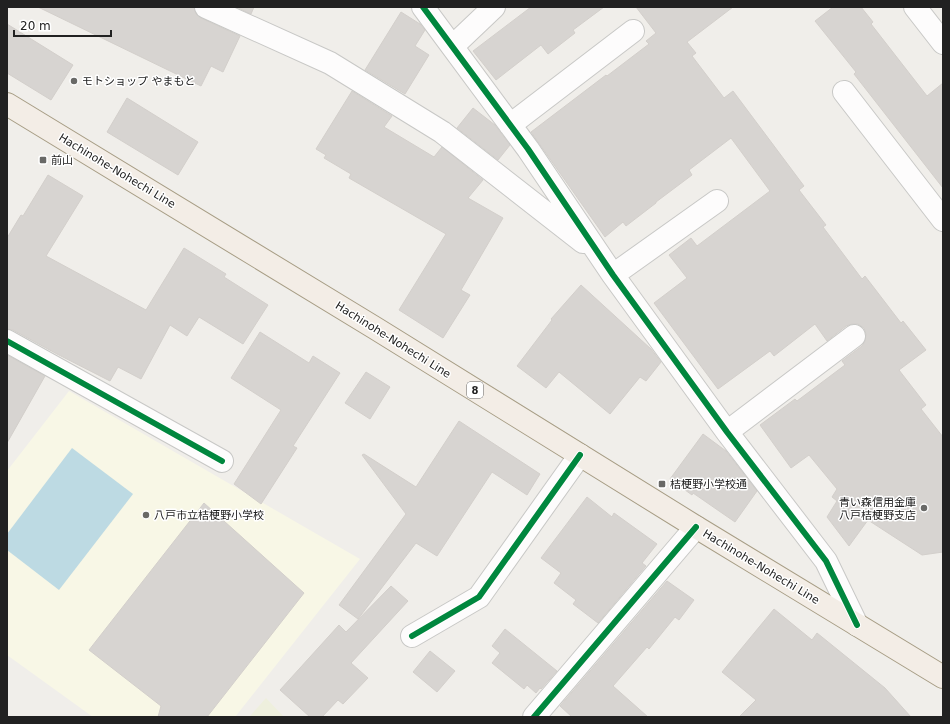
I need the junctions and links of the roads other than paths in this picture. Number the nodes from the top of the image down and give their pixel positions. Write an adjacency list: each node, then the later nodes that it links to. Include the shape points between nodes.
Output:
1 (206, 7): 13 (street, via 330,63 442,132)
2 (423, 7): 7 (street)
3 (494, 7): 7 (street)
4 (915, 7): 6 (street)
5 (633, 32): 10 (street)
6 (943, 43)
7 (453, 46): 10 (street)
8 (844, 92): 12 (street)
9 (7, 104): 18 (main road, Hachinohe-Nohechi Line / 8)
10 (510, 125): 13 (street)
11 (717, 201): 14 (street)
12 (943, 220)
13 (598, 254): 14 (street)
14 (613, 275): 17 (street)
15 (854, 336): 17 (street)
16 (7, 341): 19 (street)
17 (727, 432): 21 (street, via 826,561)
18 (580, 455): 20 (main road, Hachinohe-Nohechi Line / 8); 22 (street, via 479,597)
19 (222, 461)
20 (696, 527): 21 (main road, Hachinohe-Nohechi Line / 8); 24 (street)
21 (857, 625): 23 (main road, Hachinohe-Nohechi Line / 8)
22 (412, 636)
23 (943, 677)
24 (534, 717)

